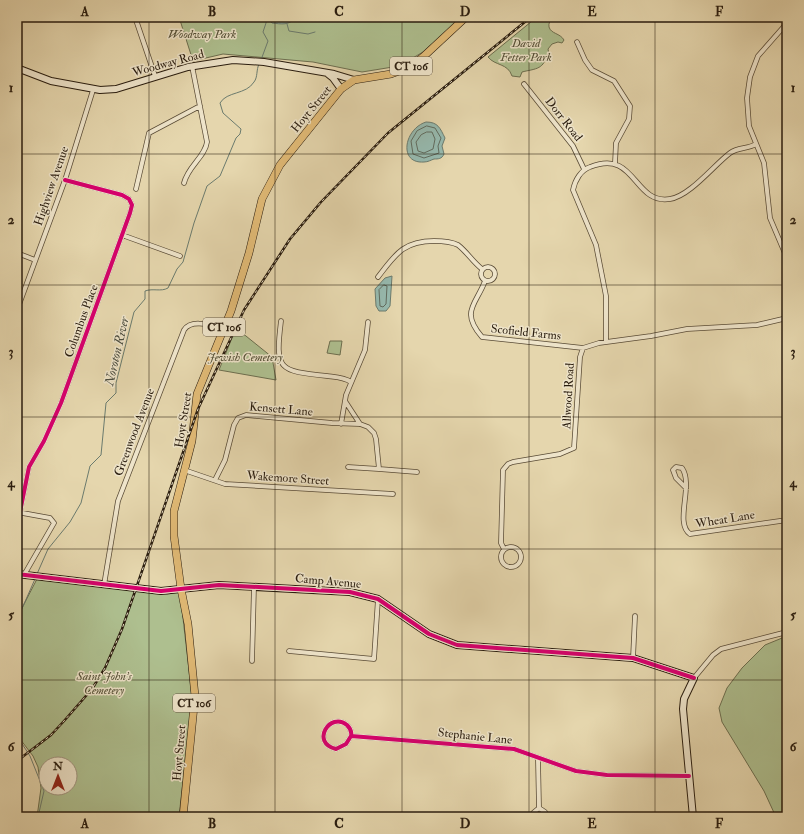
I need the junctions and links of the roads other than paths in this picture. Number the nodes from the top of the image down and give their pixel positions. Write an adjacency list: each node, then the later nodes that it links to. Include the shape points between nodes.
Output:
1 (135, 17): 8 (street)
2 (466, 17): 9 (main road, Hoyt Street / CT 106, via 414,64 395,73)
3 (787, 23): 14 (street, via 760,52 750,77 747,98 749,126)
4 (577, 42): 15 (street, via 590,67 596,73 606,75 614,81 630,106 630,114 614,149)
5 (192, 66): 7 (street, Woodway Road, via 228,60 261,62); 8 (street, Woodway Road); 13 (street)
6 (17, 68): 12 (street, Woodway Road, via 51,81)
7 (327, 73): 9 (street, Woodway Road); 11 (street)
8 (156, 76): 12 (street, Woodway Road, via 113,89)
9 (354, 80): 11 (main road, Hoyt Street / CT 106)
10 (524, 84): 16 (street, Dorr Road, via 573,146)
11 (341, 89): 32 (main road, Hoyt Street / CT 106, via 280,165 266,188)
12 (93, 90): 17 (street, Highview Avenue)
13 (200, 106): 18 (street, via 207,146 189,169); 19 (street, via 149,133)
14 (756, 144): 15 (street, via 736,149 688,190 670,200 654,198); 23 (street, via 764,163 770,218)
15 (615, 163): 16 (street, via 601,163)
16 (584, 169): 33 (street, via 573,190 596,245 606,296)
17 (65, 180): 20 (street, Columbus Place, via 129,199 132,205); 24 (street, Highview Avenue)
18 (184, 183)
19 (136, 189)
20 (122, 235): 22 (street); 46 (street, Columbus Place, via 64,397 29,467)
21 (17, 253): 24 (street)
22 (180, 256)
23 (787, 258)
24 (35, 260): 28 (street, Highview Avenue)
25 (482, 269): 26 (street, Scofield Farms, via 455,244 425,241 415,242 400,249); 27 (street, via 481,276); 27 (street, Scofield Farms, via 490,267 495,272 492,279)
26 (378, 277)
27 (485, 280): 34 (street, Scofield Farms, via 471,305 473,326 482,337)
28 (17, 310)
29 (787, 318): 33 (street, Allwood Road, via 757,325 687,329)
30 (281, 320): 35 (street, via 278,352 285,368 296,373 344,378)
31 (368, 322): 35 (street, via 365,350)
32 (224, 329): 41 (main road, Hoyt Street / CT 106, via 197,394 193,436); 51 (street, Greenwood Avenue, via 195,324 188,325 184,330 118,500)
33 (606, 342): 34 (street, Allwood Road)
34 (583, 348): 48 (street, Allwood Road, via 580,357 574,448 567,453 514,462 503,470 501,537)
35 (351, 382): 36 (street)
36 (345, 400): 37 (street); 38 (street)
37 (341, 424): 38 (street, Kensett Lane); 43 (street, Kensett Lane, via 241,416 234,425)
38 (360, 424): 40 (street, via 374,433)
39 (348, 467): 40 (street)
40 (379, 469): 42 (street)
41 (184, 470): 43 (street, Wakemore Street); 53 (main road, Hoyt Street / CT 106, via 173,524)
42 (417, 472)
43 (215, 480): 45 (street, Wakemore Street, via 230,484)
44 (686, 488): 44 (street, Wheat Lane, via 675,475 673,470 676,467 682,468 685,472); 47 (street, Wheat Lane, via 684,526 690,534)
45 (393, 494)
46 (19, 512): 50 (street, via 47,517 54,521)
47 (787, 520)
48 (504, 549): 48 (street, Allwood Road, via 501,559 504,564 513,567 518,564 521,555 518,550 513,547)
49 (17, 574): 50 (street, Camp Avenue)
50 (24, 574): 51 (street, Camp Avenue)
51 (104, 585): 53 (street, Camp Avenue, via 161,592)
52 (254, 586): 53 (street, Camp Avenue, via 219,585); 54 (street, Camp Avenue, via 350,592); 59 (street)
53 (181, 589): 65 (main road, Hoyt Street / CT 106, via 190,638 194,696)
54 (378, 600): 57 (street, via 374,660); 58 (street, Camp Avenue, via 429,634 457,645)
55 (636, 616): 58 (street)
56 (787, 632): 60 (street, via 721,649)
57 (290, 651)
58 (633, 658): 60 (street, Camp Avenue)
59 (252, 661)
60 (694, 678): 63 (street, via 684,699 683,709)
61 (351, 736): 61 (street, via 346,744 336,749 327,744 324,738 326,728 338,722 348,726); 62 (street, Stephanie Lane, via 514,749)
62 (538, 759): 63 (street, Stephanie Lane, via 576,771 607,775); 64 (street)
63 (689, 776): 70 (street)
64 (539, 808): 68 (street); 69 (street, via 545,812)
65 (182, 817)
66 (255, 817): 67 (street)
67 (266, 817)
68 (532, 817)
69 (546, 817)
70 (693, 817)

